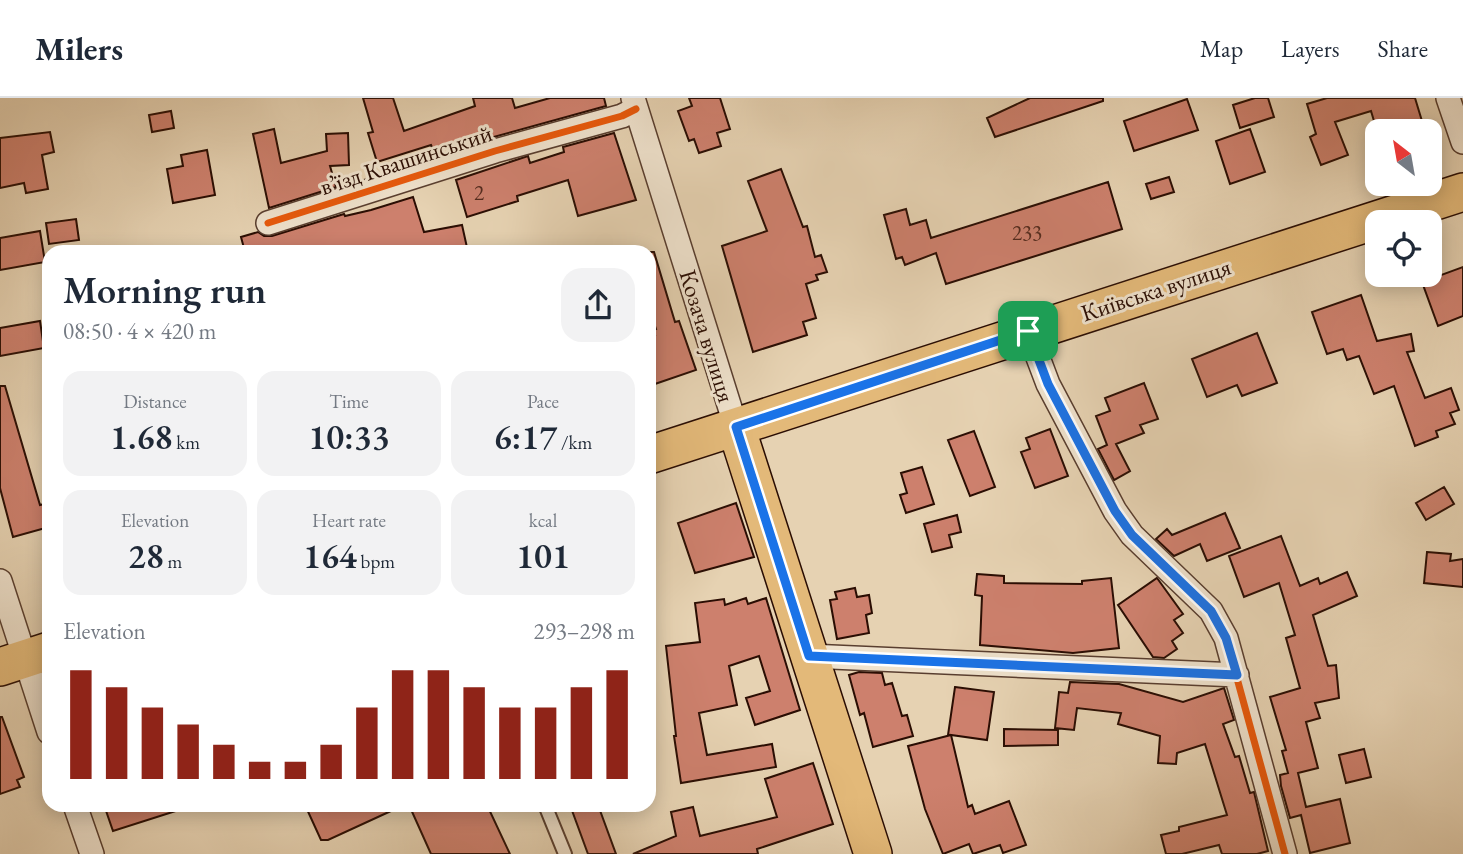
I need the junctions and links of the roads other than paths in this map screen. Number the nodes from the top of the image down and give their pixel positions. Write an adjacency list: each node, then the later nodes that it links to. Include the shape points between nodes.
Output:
1 (1448, 98): 3 (street)
2 (635, 104): 5 (street, в’їзд Квашинський, via 622,116 495,150); 7 (street, Козача вулиця)
3 (1463, 142)
4 (1463, 192): 6 (main road, Київська вулиця)
5 (268, 223)
6 (1028, 331): 7 (main road, Київська вулиця); 12 (street, via 1048,384 1115,511 1132,535 1211,611 1226,638)
7 (736, 427): 8 (main road, Київська вулиця); 10 (main road, Козача вулиця)
8 (656, 453)
9 (0, 581): 11 (street)
10 (809, 656): 12 (street); 18 (main road, Козача вулиця)
11 (25, 659): 13 (street)
12 (1237, 675): 19 (street)
13 (42, 711)
14 (77, 812): 16 (street)
15 (548, 812): 17 (lane)
16 (92, 854)
17 (565, 854)
18 (873, 854)
19 (1284, 854)

